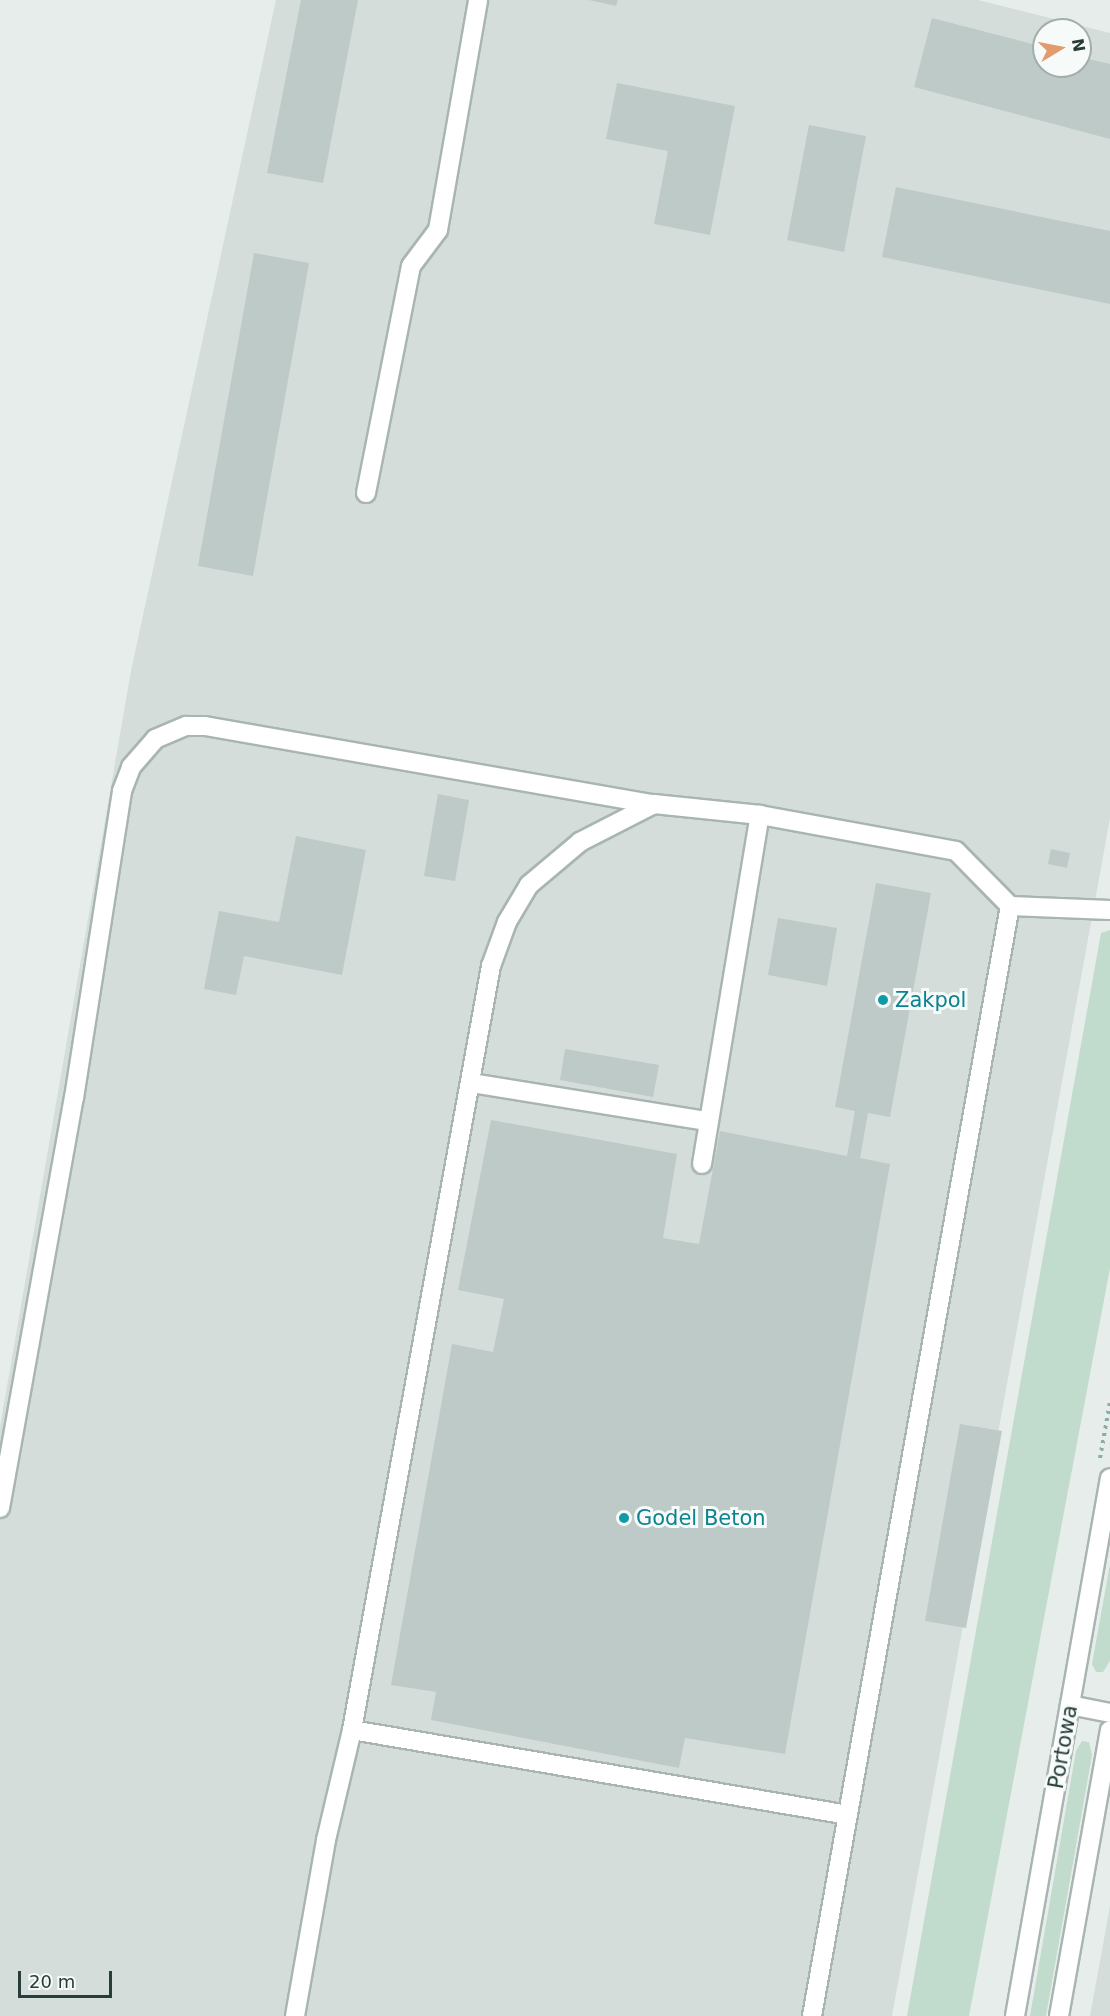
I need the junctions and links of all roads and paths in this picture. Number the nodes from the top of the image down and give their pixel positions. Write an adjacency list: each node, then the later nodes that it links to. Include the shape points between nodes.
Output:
1 (478, 0): 2 (street, via 438,230 411,266)
2 (366, 493)
3 (654, 804): 4 (street); 7 (street, via 580,842 530,885 507,921 491,966); 11 (street, via 205,726 186,726 154,739 131,767 122,790 74,1098)
4 (760, 815): 5 (street, via 956,851); 8 (street)
5 (1010, 906): 6 (street); 16 (street)
6 (1110, 910)
7 (472, 1083): 8 (street); 14 (street)
8 (706, 1121): 9 (street)
9 (702, 1164)
10 (1110, 1478): 12 (street, Portowa)
11 (0, 1508)
12 (1070, 1705): 13 (street); 19 (street, Portowa)
13 (1110, 1713)
14 (352, 1730): 16 (street); 17 (street, via 326,1840)
15 (1110, 1731): 20 (street, Portowa)
16 (848, 1815): 18 (street)
17 (295, 2016)
18 (812, 2016)
19 (1015, 2016)
20 (1059, 2016)

